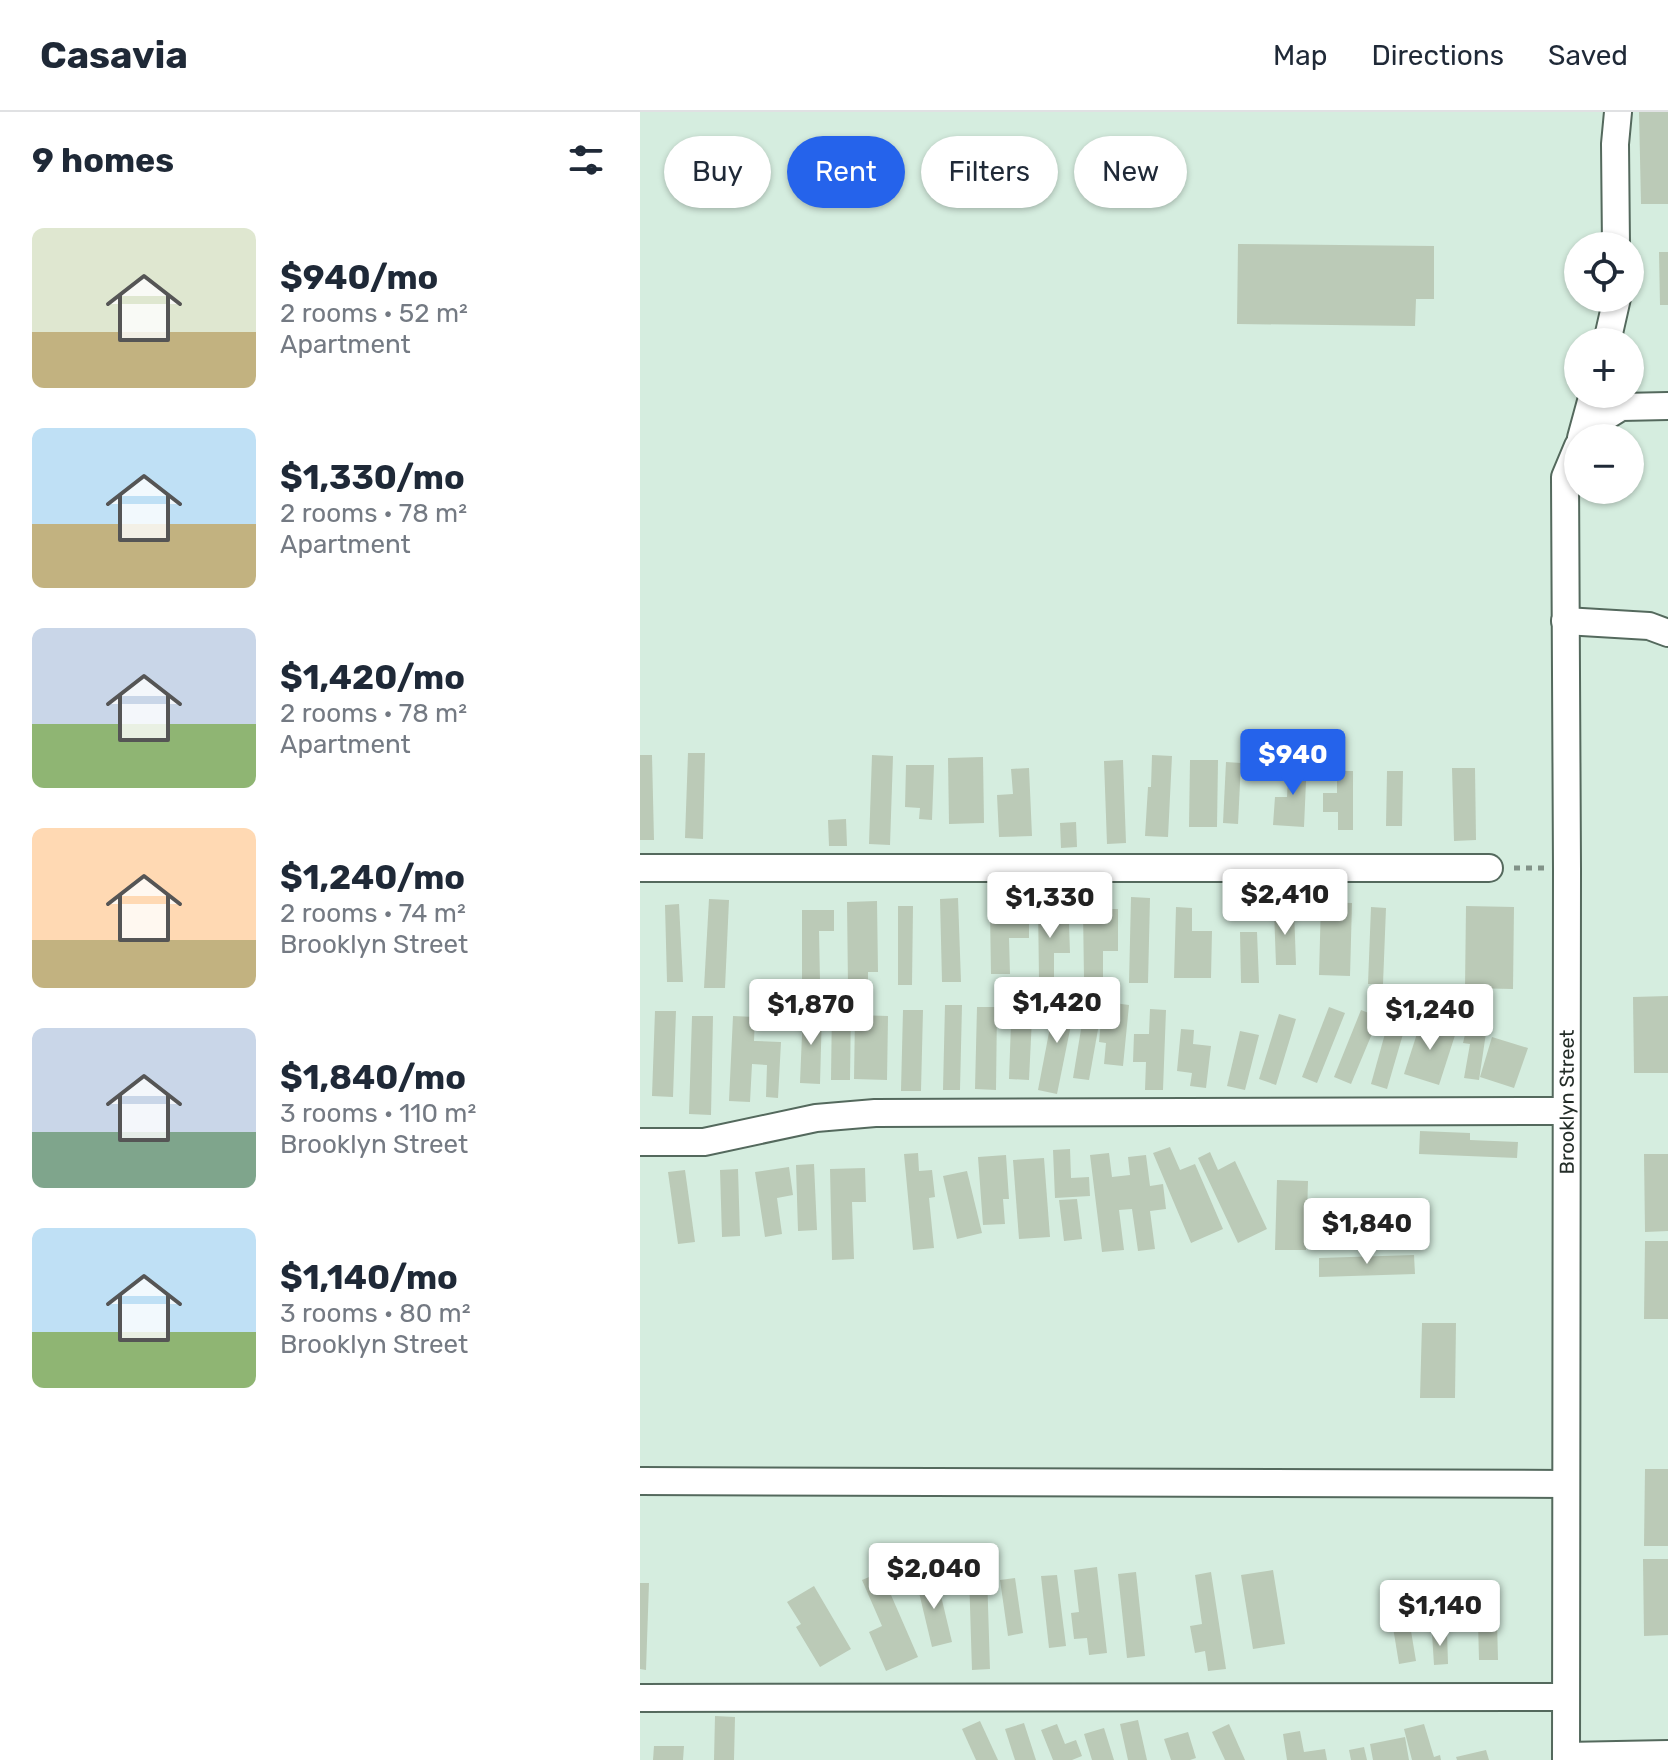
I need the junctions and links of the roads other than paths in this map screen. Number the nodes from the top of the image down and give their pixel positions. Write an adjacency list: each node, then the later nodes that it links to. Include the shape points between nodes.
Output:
1 (1618, 112): 2 (street)
2 (1616, 232)
3 (1668, 406): 4 (street, via 1621,407)
4 (1599, 424)
5 (1565, 504): 6 (street, Brooklyn Street)
6 (1565, 621): 7 (street, via 1649,626); 10 (street, Brooklyn Street)
7 (1668, 633)
8 (640, 868): 9 (street)
9 (1489, 868)
10 (1565, 1111): 11 (street, via 875,1113 816,1118 704,1142); 13 (street, Brooklyn Street)
11 (640, 1142)
12 (640, 1481): 13 (street)
13 (1566, 1484): 14 (street, Brooklyn Street)
14 (1565, 1697): 15 (street); 17 (street, Brooklyn Street)
15 (640, 1698)
16 (1668, 1754): 17 (street)
17 (1566, 1758)

